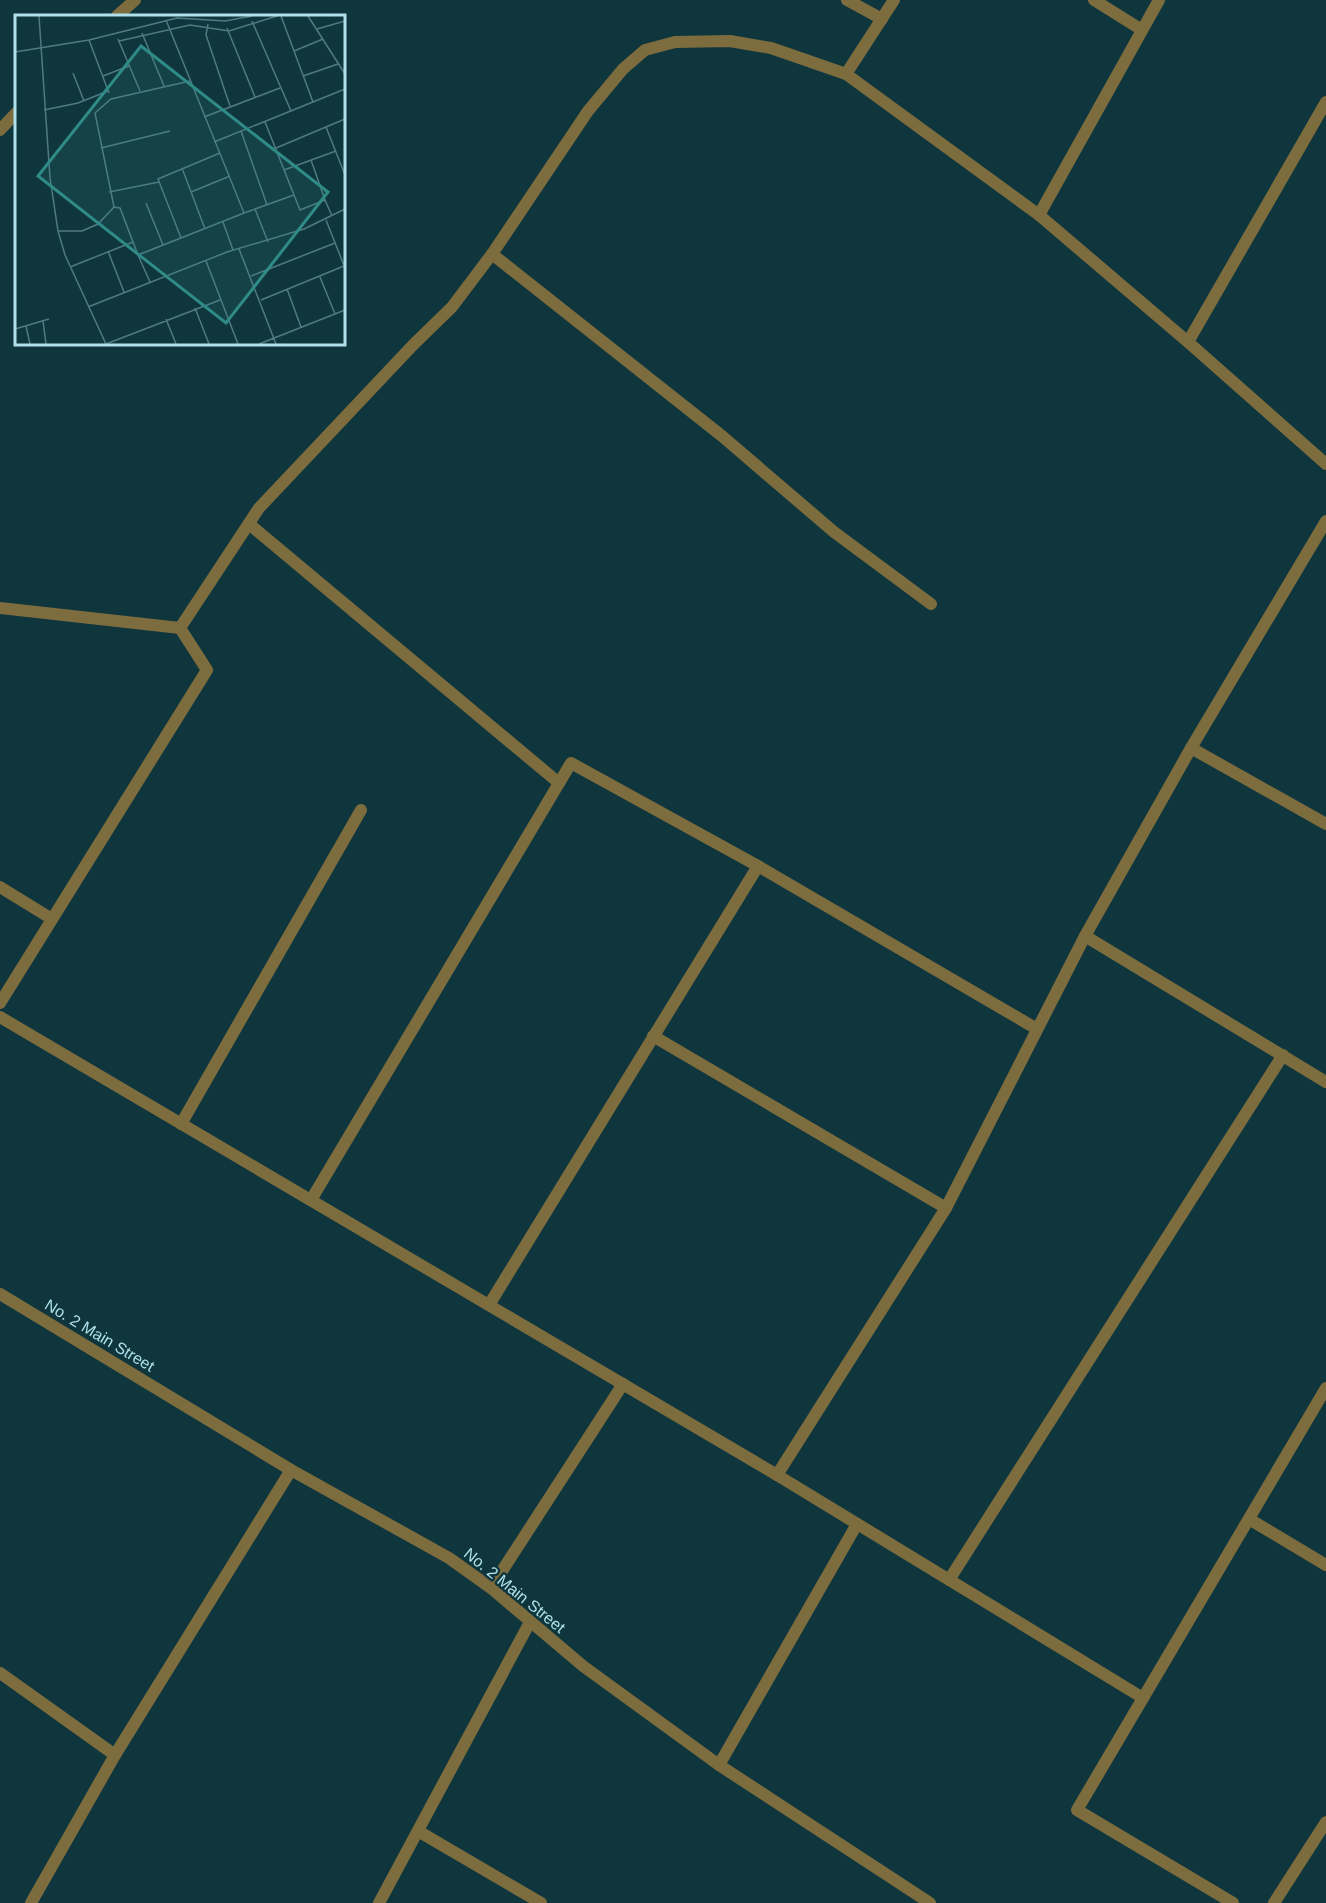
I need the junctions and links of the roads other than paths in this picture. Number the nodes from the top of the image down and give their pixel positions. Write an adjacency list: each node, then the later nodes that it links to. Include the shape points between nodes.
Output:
1 (135, 0): 6 (street)
2 (847, 0): 7 (street)
3 (894, 0): 7 (street)
4 (1094, 0): 8 (street)
5 (1159, 0): 8 (street)
6 (118, 15)
7 (882, 19): 9 (street)
8 (1142, 30): 13 (street)
9 (846, 74): 13 (street); 14 (street, via 771,48 730,41 675,42 645,50 623,69 588,111)
10 (1326, 102): 15 (street)
11 (15, 114): 12 (street)
12 (0, 130)
13 (1038, 215): 15 (street)
14 (492, 254): 18 (street, via 452,307 259,508); 19 (street, via 722,436 834,532)
15 (1188, 342): 16 (street)
16 (1326, 464)
17 (1326, 521): 22 (street)
18 (249, 524): 21 (street); 23 (street)
19 (931, 604)
20 (0, 608): 21 (street)
21 (180, 628): 28 (street, via 207,670)
22 (1191, 748): 25 (street); 29 (street)
23 (559, 783): 26 (street, via 571,764); 37 (street)
24 (361, 810): 36 (street)
25 (1326, 824)
26 (758, 866): 32 (street); 33 (street)
27 (0, 887): 28 (street)
28 (52, 919): 30 (street)
29 (1085, 936): 32 (street); 34 (street)
30 (0, 1004)
31 (0, 1017): 36 (street)
32 (1037, 1029): 38 (street)
33 (653, 1036): 38 (street); 40 (street)
34 (1283, 1055): 35 (street); 48 (street)
35 (1326, 1082)
36 (181, 1124): 37 (street)
37 (311, 1200): 40 (street)
38 (946, 1208): 44 (street)
39 (0, 1294): 43 (street, No. 2 Main Street)
40 (489, 1305): 41 (street)
41 (622, 1384): 44 (street); 49 (street)
42 (1326, 1388): 45 (street)
43 (291, 1470): 49 (street, No. 2 Main Street, via 449,1558); 53 (street)
44 (777, 1475): 46 (street)
45 (1249, 1519): 47 (street); 52 (street)
46 (857, 1524): 48 (street); 54 (street)
47 (1326, 1565)
48 (949, 1580): 52 (street)
49 (491, 1588): 50 (street, No. 2 Main Street)
50 (530, 1622): 54 (street, No. 2 Main Street, via 583,1666); 56 (street)
51 (0, 1673): 53 (street)
52 (1143, 1698): 61 (street, via 1077,1810)
53 (115, 1755): 57 (street)
54 (719, 1765): 60 (street, No. 2 Main Street)
55 (1326, 1822): 62 (street)
56 (418, 1832): 58 (street); 59 (street)
57 (31, 1903)
58 (379, 1903)
59 (541, 1903)
60 (930, 1903)
61 (1233, 1903)
62 (1274, 1903)

